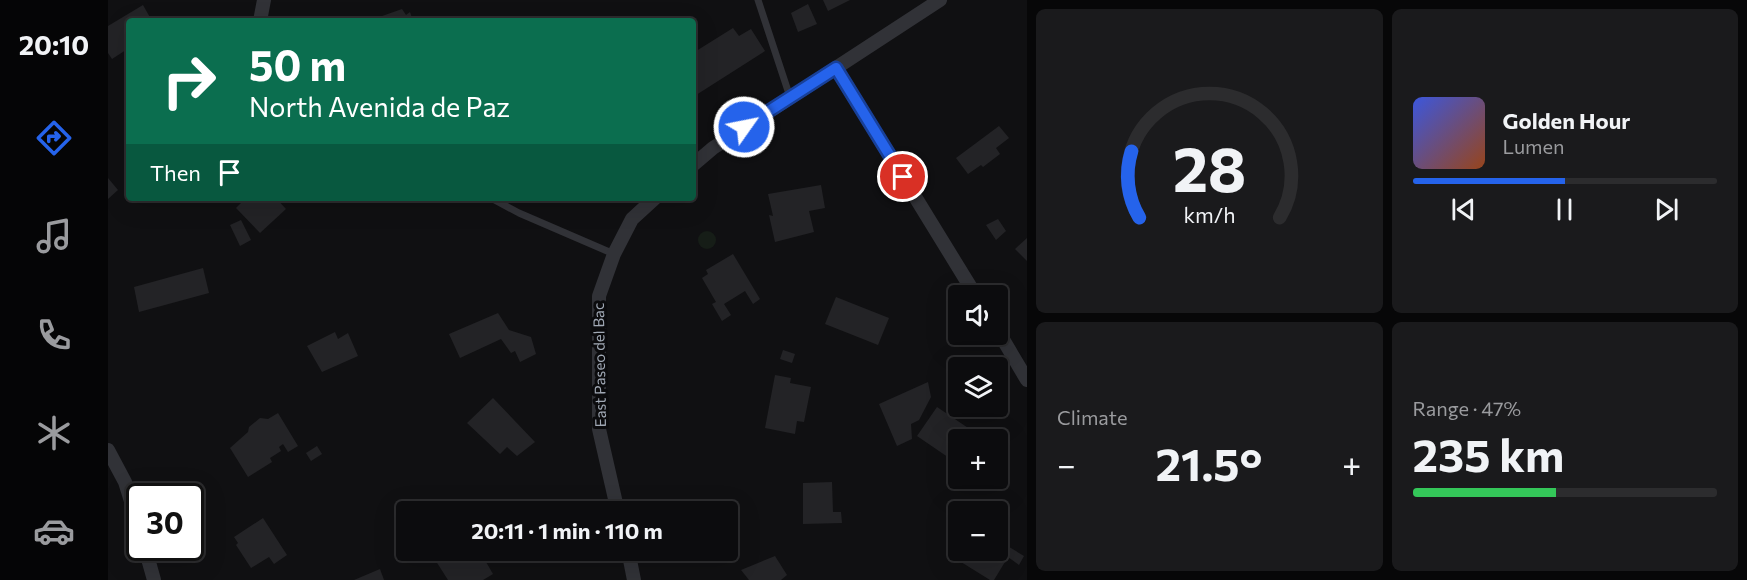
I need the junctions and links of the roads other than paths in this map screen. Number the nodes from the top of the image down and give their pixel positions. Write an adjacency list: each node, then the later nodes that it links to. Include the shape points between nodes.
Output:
1 (264, 0): 4 (street)
2 (758, 0): 6 (lane)
3 (940, 0): 5 (street)
4 (261, 18)
5 (836, 68): 6 (street); 11 (street)
6 (791, 97): 7 (street)
7 (696, 162)
8 (497, 201): 10 (lane)
9 (653, 201): 10 (street, East Paseo del Bac, via 632,219)
10 (614, 254): 16 (street, East Paseo del Bac, via 598,296 599,429)
11 (969, 285)
12 (1006, 345): 13 (street)
13 (1027, 380)
14 (108, 450): 15 (street)
15 (126, 485)
16 (615, 501)
17 (149, 561): 19 (street)
18 (630, 561): 20 (street)
19 (154, 580)
20 (634, 580)

